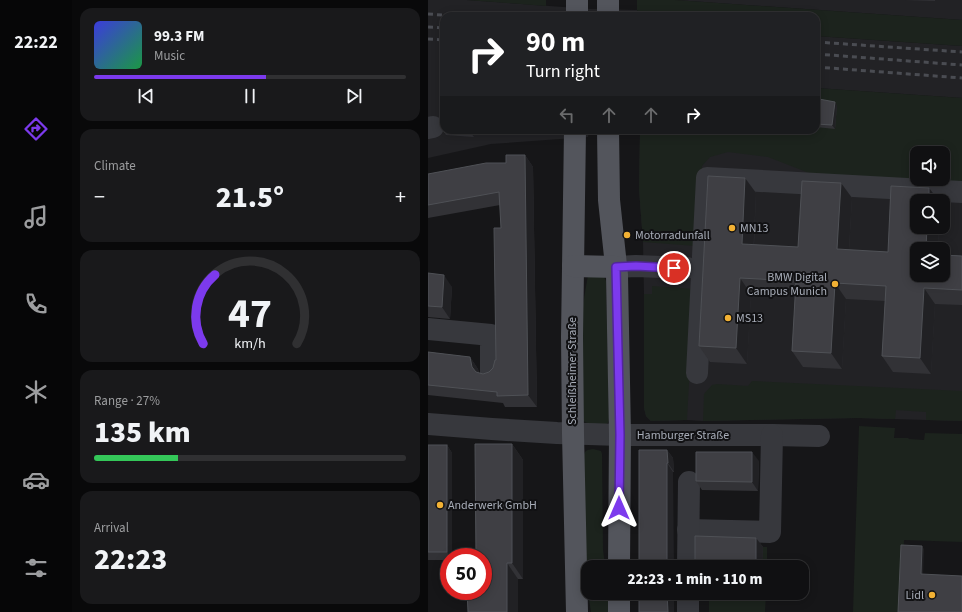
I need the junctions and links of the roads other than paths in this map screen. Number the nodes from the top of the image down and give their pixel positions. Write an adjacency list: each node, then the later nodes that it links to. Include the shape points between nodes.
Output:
1 (577, 0): 3 (main road)
2 (608, 0): 4 (main road)
3 (576, 12)
4 (608, 12)
5 (575, 134): 8 (main road, Schleißheimer Straße)
6 (608, 134): 9 (main road, via 609,200)
7 (962, 192): 13 (street, via 707,178)
8 (573, 266): 9 (main road); 15 (main road, Schleißheimer Straße)
9 (616, 267): 10 (street); 16 (main road)
10 (687, 268)
11 (428, 329): 12 (street, via 491,335)
12 (491, 373)
13 (697, 373)
14 (428, 424): 15 (street, Hamburger Straße)
15 (573, 434): 16 (street, Hamburger Straße); 25 (main road, Schleißheimer Straße)
16 (620, 435): 17 (street, Hamburger Straße); 21 (main road)
17 (772, 435): 18 (street, Hamburger Straße); 20 (street, via 770,532)
18 (819, 436)
19 (689, 482): 20 (street)
20 (688, 530): 22 (street)
21 (619, 560)
22 (688, 560)
23 (619, 600): 26 (main road)
24 (688, 600): 27 (street)
25 (577, 612)
26 (619, 612)
27 (688, 612)

